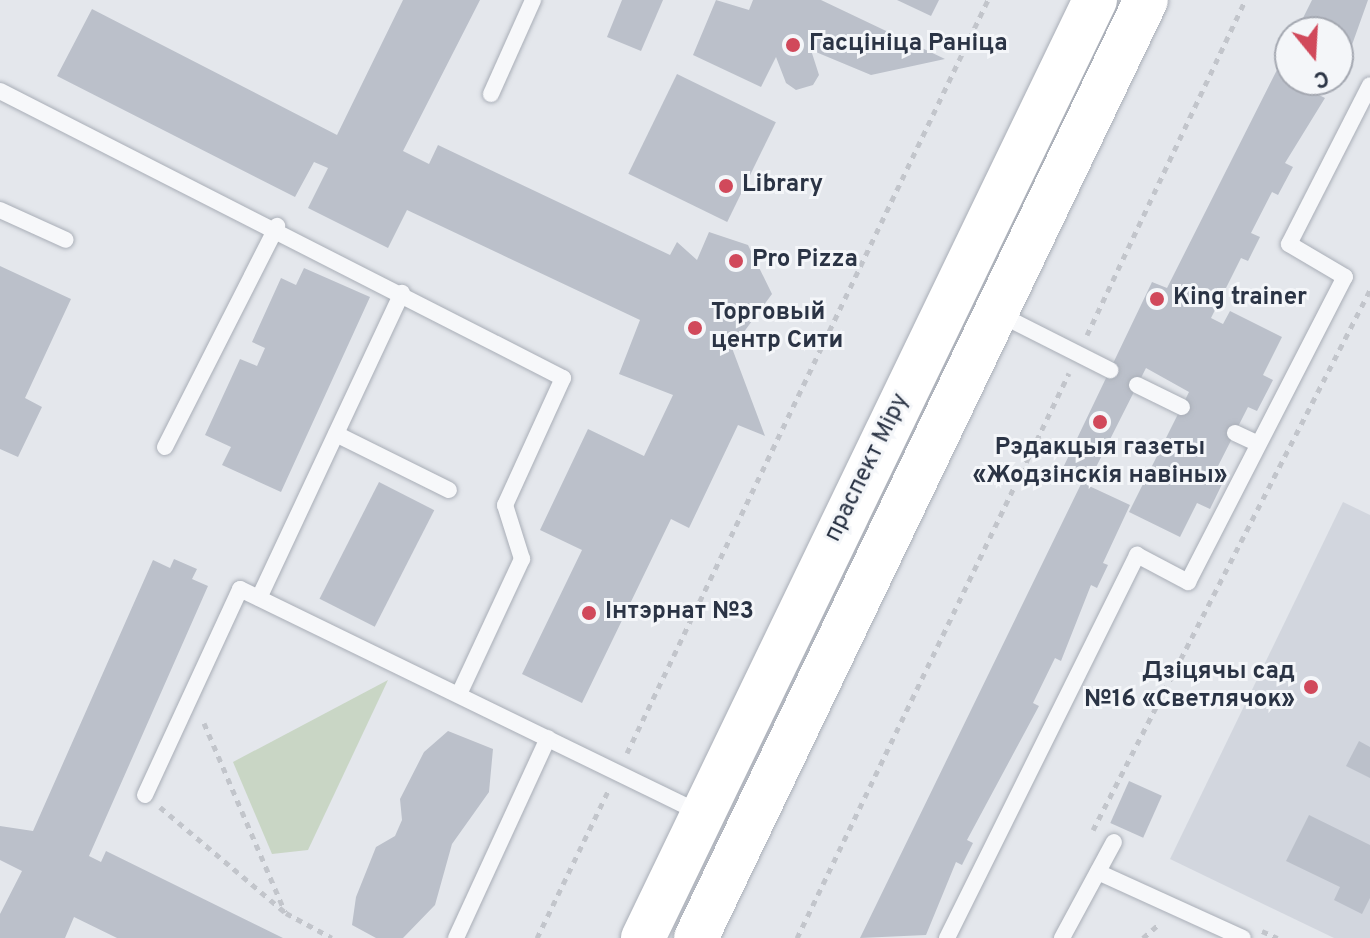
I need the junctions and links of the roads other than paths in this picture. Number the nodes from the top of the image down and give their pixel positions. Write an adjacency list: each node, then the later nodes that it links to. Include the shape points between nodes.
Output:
1 (533, 0): 6 (lane)
2 (1095, 0): 10 (main road, праспект Міру)
3 (1146, 0): 12 (main road, праспект Міру)
4 (1370, 85): 18 (lane, via 1289,244 1345,277)
5 (0, 91): 8 (lane)
6 (491, 94)
7 (0, 210): 9 (lane)
8 (277, 226): 11 (lane); 19 (lane)
9 (66, 240)
10 (955, 292): 12 (main road); 25 (main road, праспект Міру)
11 (402, 293): 17 (lane); 22 (lane, via 563,378 505,505 522,559)
12 (996, 312): 13 (lane); 30 (main road, праспект Міру)
13 (1110, 370)
14 (1137, 385): 15 (lane)
15 (1182, 407)
16 (1235, 433): 18 (lane)
17 (336, 434): 20 (lane); 21 (lane)
18 (1259, 444): 31 (lane, via 1188,582 1137,555)
19 (165, 447)
20 (449, 490)
21 (259, 598): 22 (lane); 24 (lane, via 240,589)
22 (459, 694): 23 (lane)
23 (548, 738): 25 (lane); 28 (lane)
24 (145, 795)
25 (698, 812): 29 (main road, праспект Міру)
26 (1114, 842): 27 (lane)
27 (1098, 872): 32 (lane); 33 (lane)
28 (456, 938)
29 (643, 938)
30 (696, 938)
31 (947, 938)
32 (1062, 938)
33 (1243, 938)

